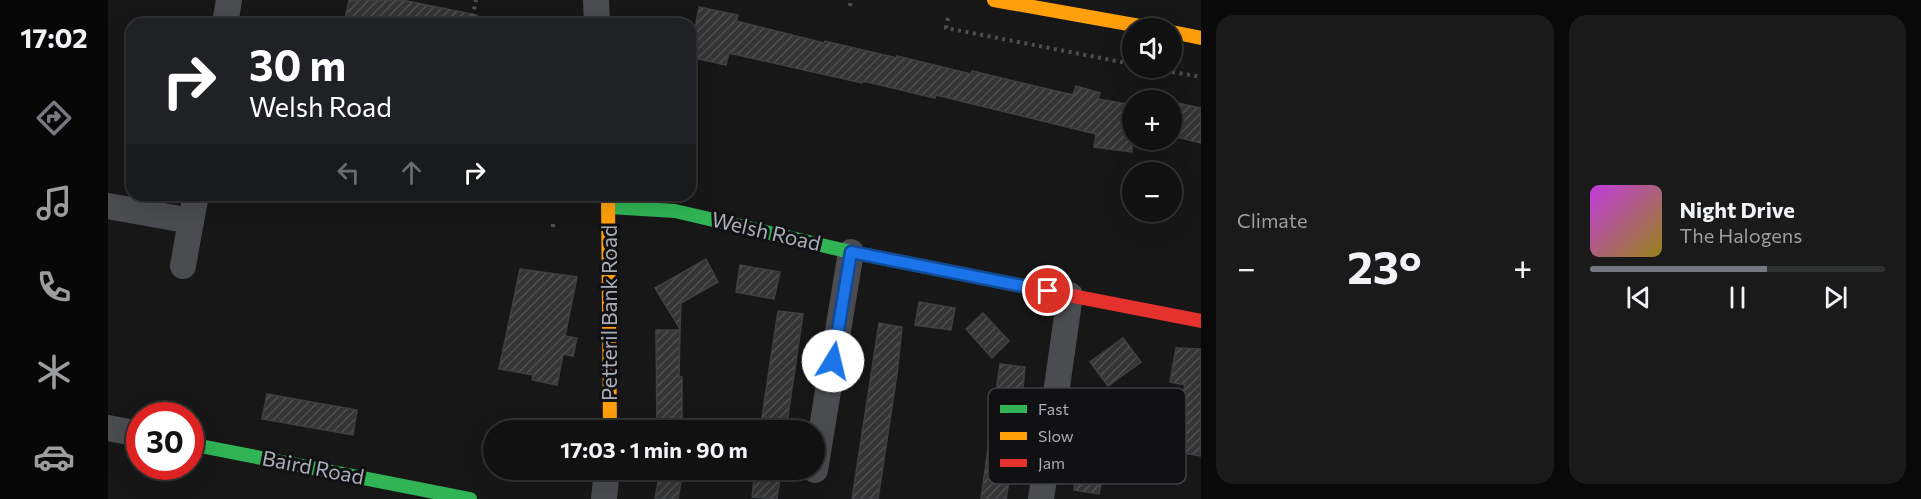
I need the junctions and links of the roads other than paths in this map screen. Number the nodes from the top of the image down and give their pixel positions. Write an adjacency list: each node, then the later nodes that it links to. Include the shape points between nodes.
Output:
1 (229, 0): 4 (street)
2 (596, 0): 5 (street)
3 (994, 0): 6 (street)
4 (226, 18)
5 (597, 18)
6 (1122, 23)
7 (1182, 34): 8 (street)
8 (1201, 38)
9 (195, 201): 12 (street)
10 (609, 201): 13 (street, Welsh Road, via 675,211); 18 (street, Petteril Bank Road)
11 (108, 206): 12 (street)
12 (191, 221): 14 (street)
13 (851, 252): 15 (street, Welsh Road); 19 (street, Welsh Road)
14 (183, 266)
15 (1070, 295): 16 (street, Welsh Road); 17 (street)
16 (1201, 321)
17 (1057, 388)
18 (610, 420)
19 (823, 420)
20 (108, 428): 21 (street)
21 (126, 431)
22 (204, 447): 25 (street, Baird Road)
23 (606, 480): 26 (street)
24 (1043, 484): 27 (street)
25 (470, 499)
26 (604, 499)
27 (1041, 499)

